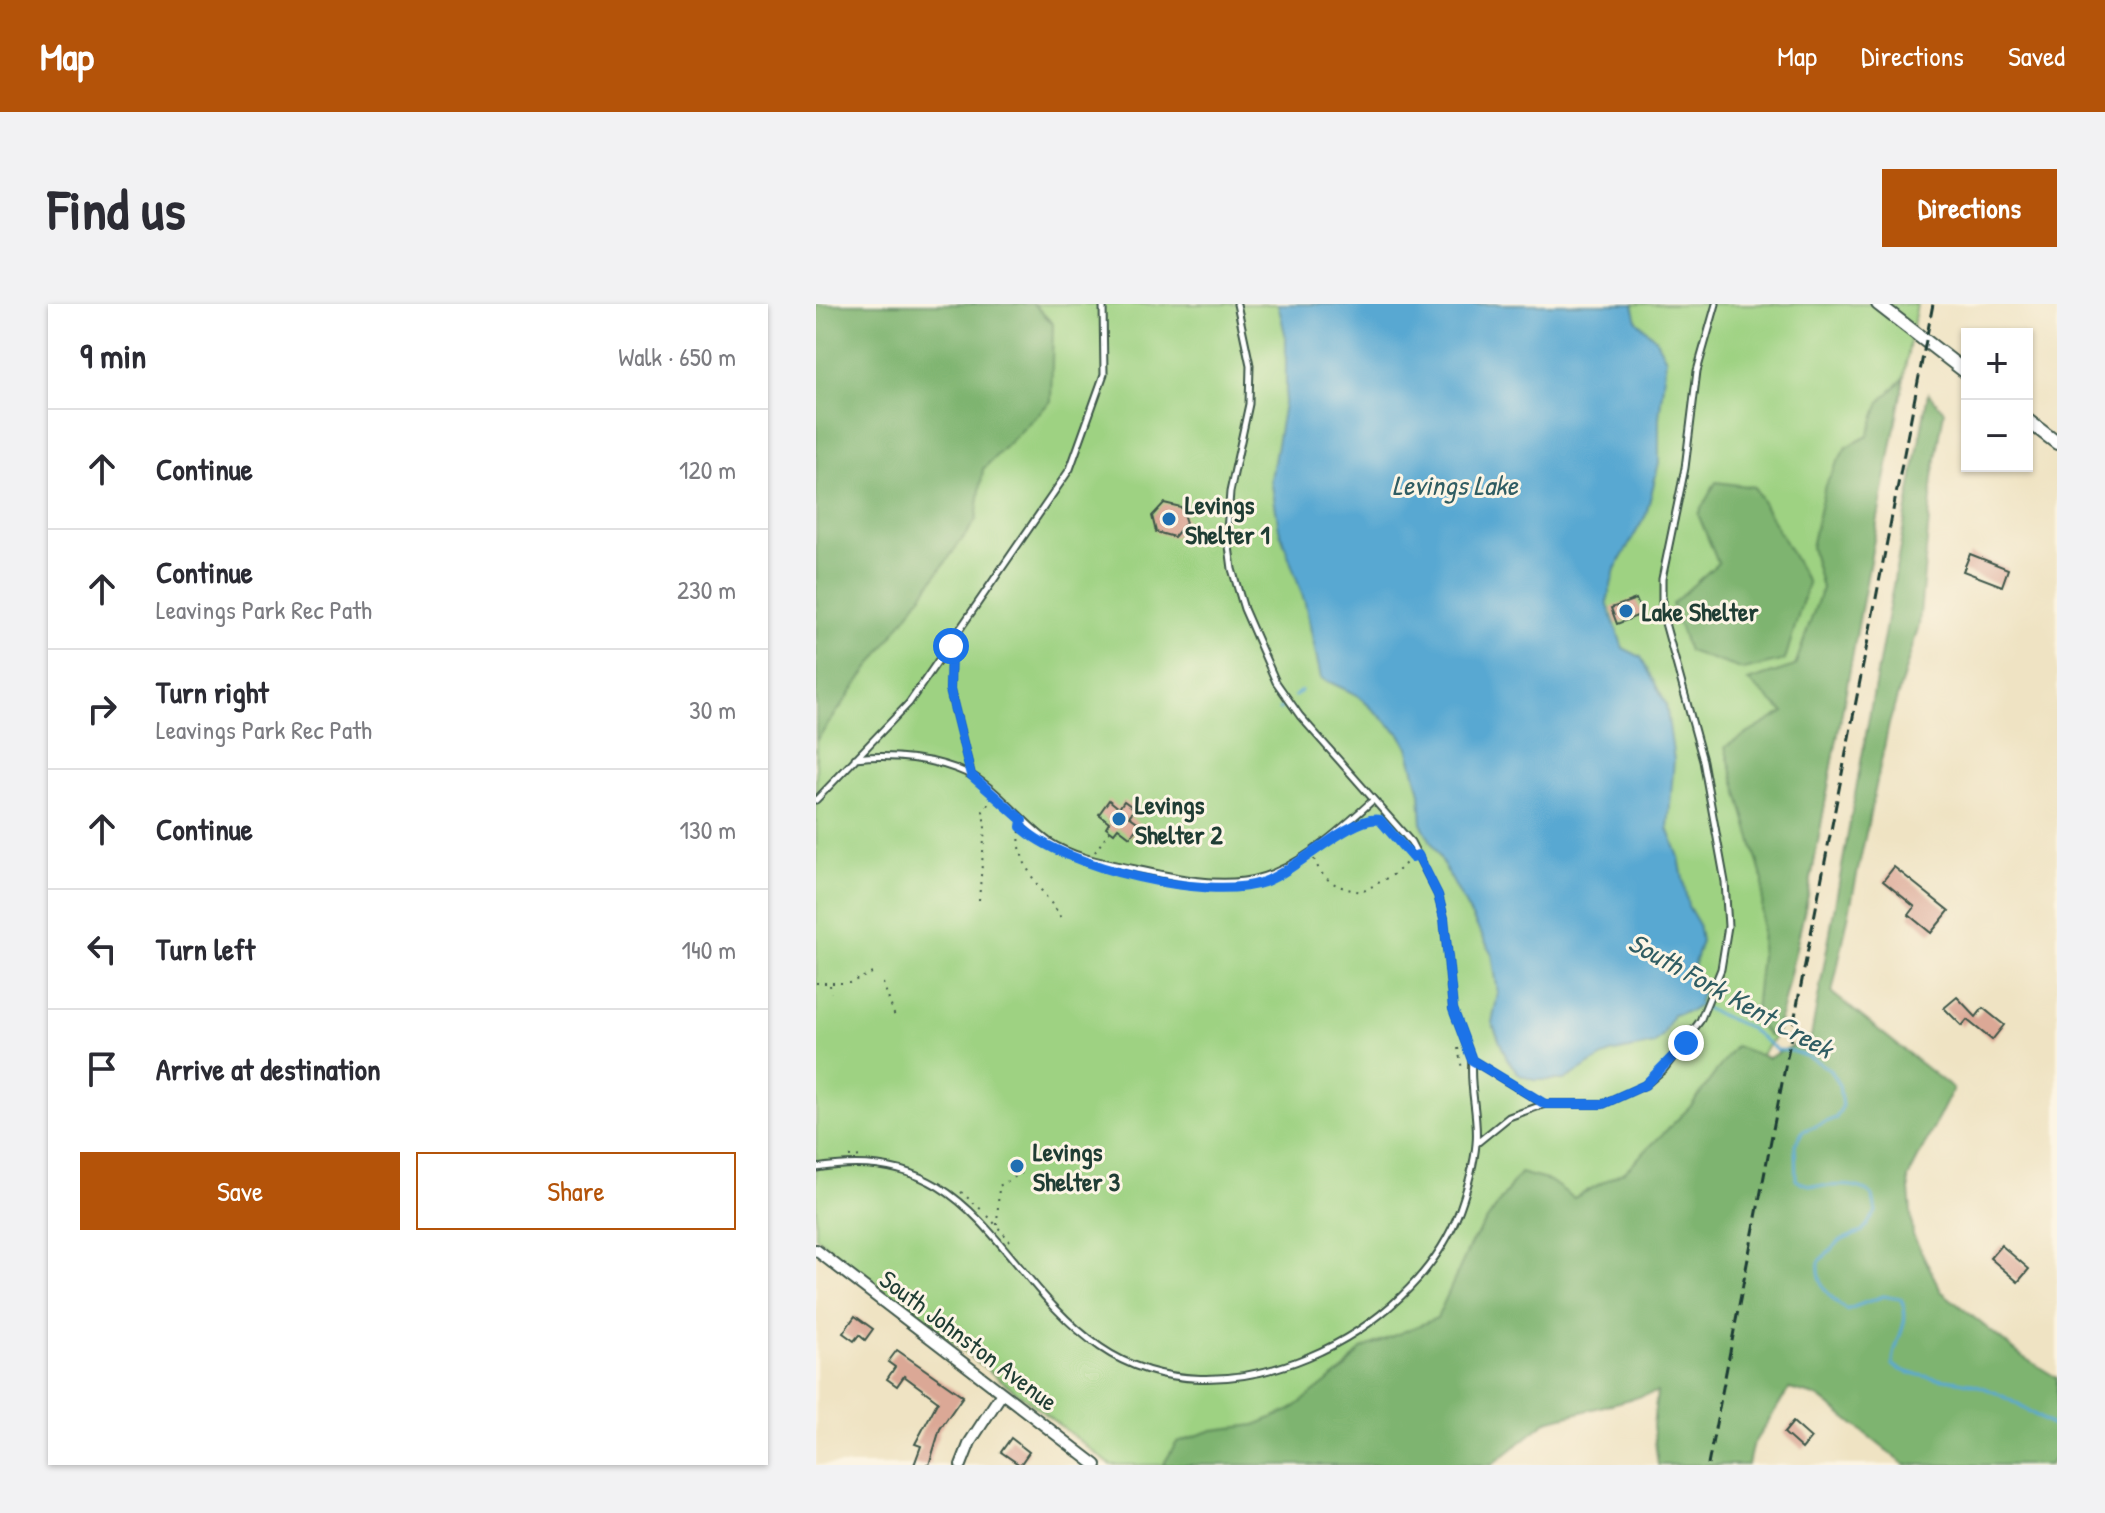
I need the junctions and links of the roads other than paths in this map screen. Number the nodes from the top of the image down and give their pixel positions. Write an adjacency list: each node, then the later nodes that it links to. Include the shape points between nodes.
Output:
1 (1103, 304): 8 (lane, via 1104,374 1070,469)
2 (1237, 304): 12 (lane, via 1250,365 1249,404 1230,492 1229,547 1244,609 1276,682)
3 (1716, 304): 14 (lane, via 1697,371 1685,468 1662,579 1662,612 1703,761 1728,926 1714,991 1700,1021 1664,1069 1625,1096 1603,1104)
4 (1878, 304): 5 (street)
5 (1961, 368)
6 (2033, 425): 7 (street)
7 (2057, 443)
8 (951, 646): 9 (lane, via 909,703); 10 (lane, via 950,690)
9 (855, 758): 10 (lane, via 925,760); 11 (lane)
10 (971, 775): 12 (lane, via 1051,842 1090,859 1195,881 1245,881 1273,872 1308,852)
11 (816, 800)
12 (1372, 801): 13 (lane, via 1418,855 1438,895 1453,1009)
13 (1472, 1060): 14 (lane); 15 (lane)
14 (1545, 1104): 15 (lane, via 1509,1117)
15 (1477, 1143): 16 (lane, via 1446,1239 1397,1300 1349,1339 1278,1367 1197,1379 1159,1374 1100,1347 1060,1314 990,1231 942,1189 897,1167 840,1163)
16 (816, 1168)
17 (816, 1250): 18 (street, South Johnston Avenue)
18 (1002, 1393): 19 (street); 20 (street, South Johnston Avenue)
19 (961, 1465)
20 (1096, 1465)

